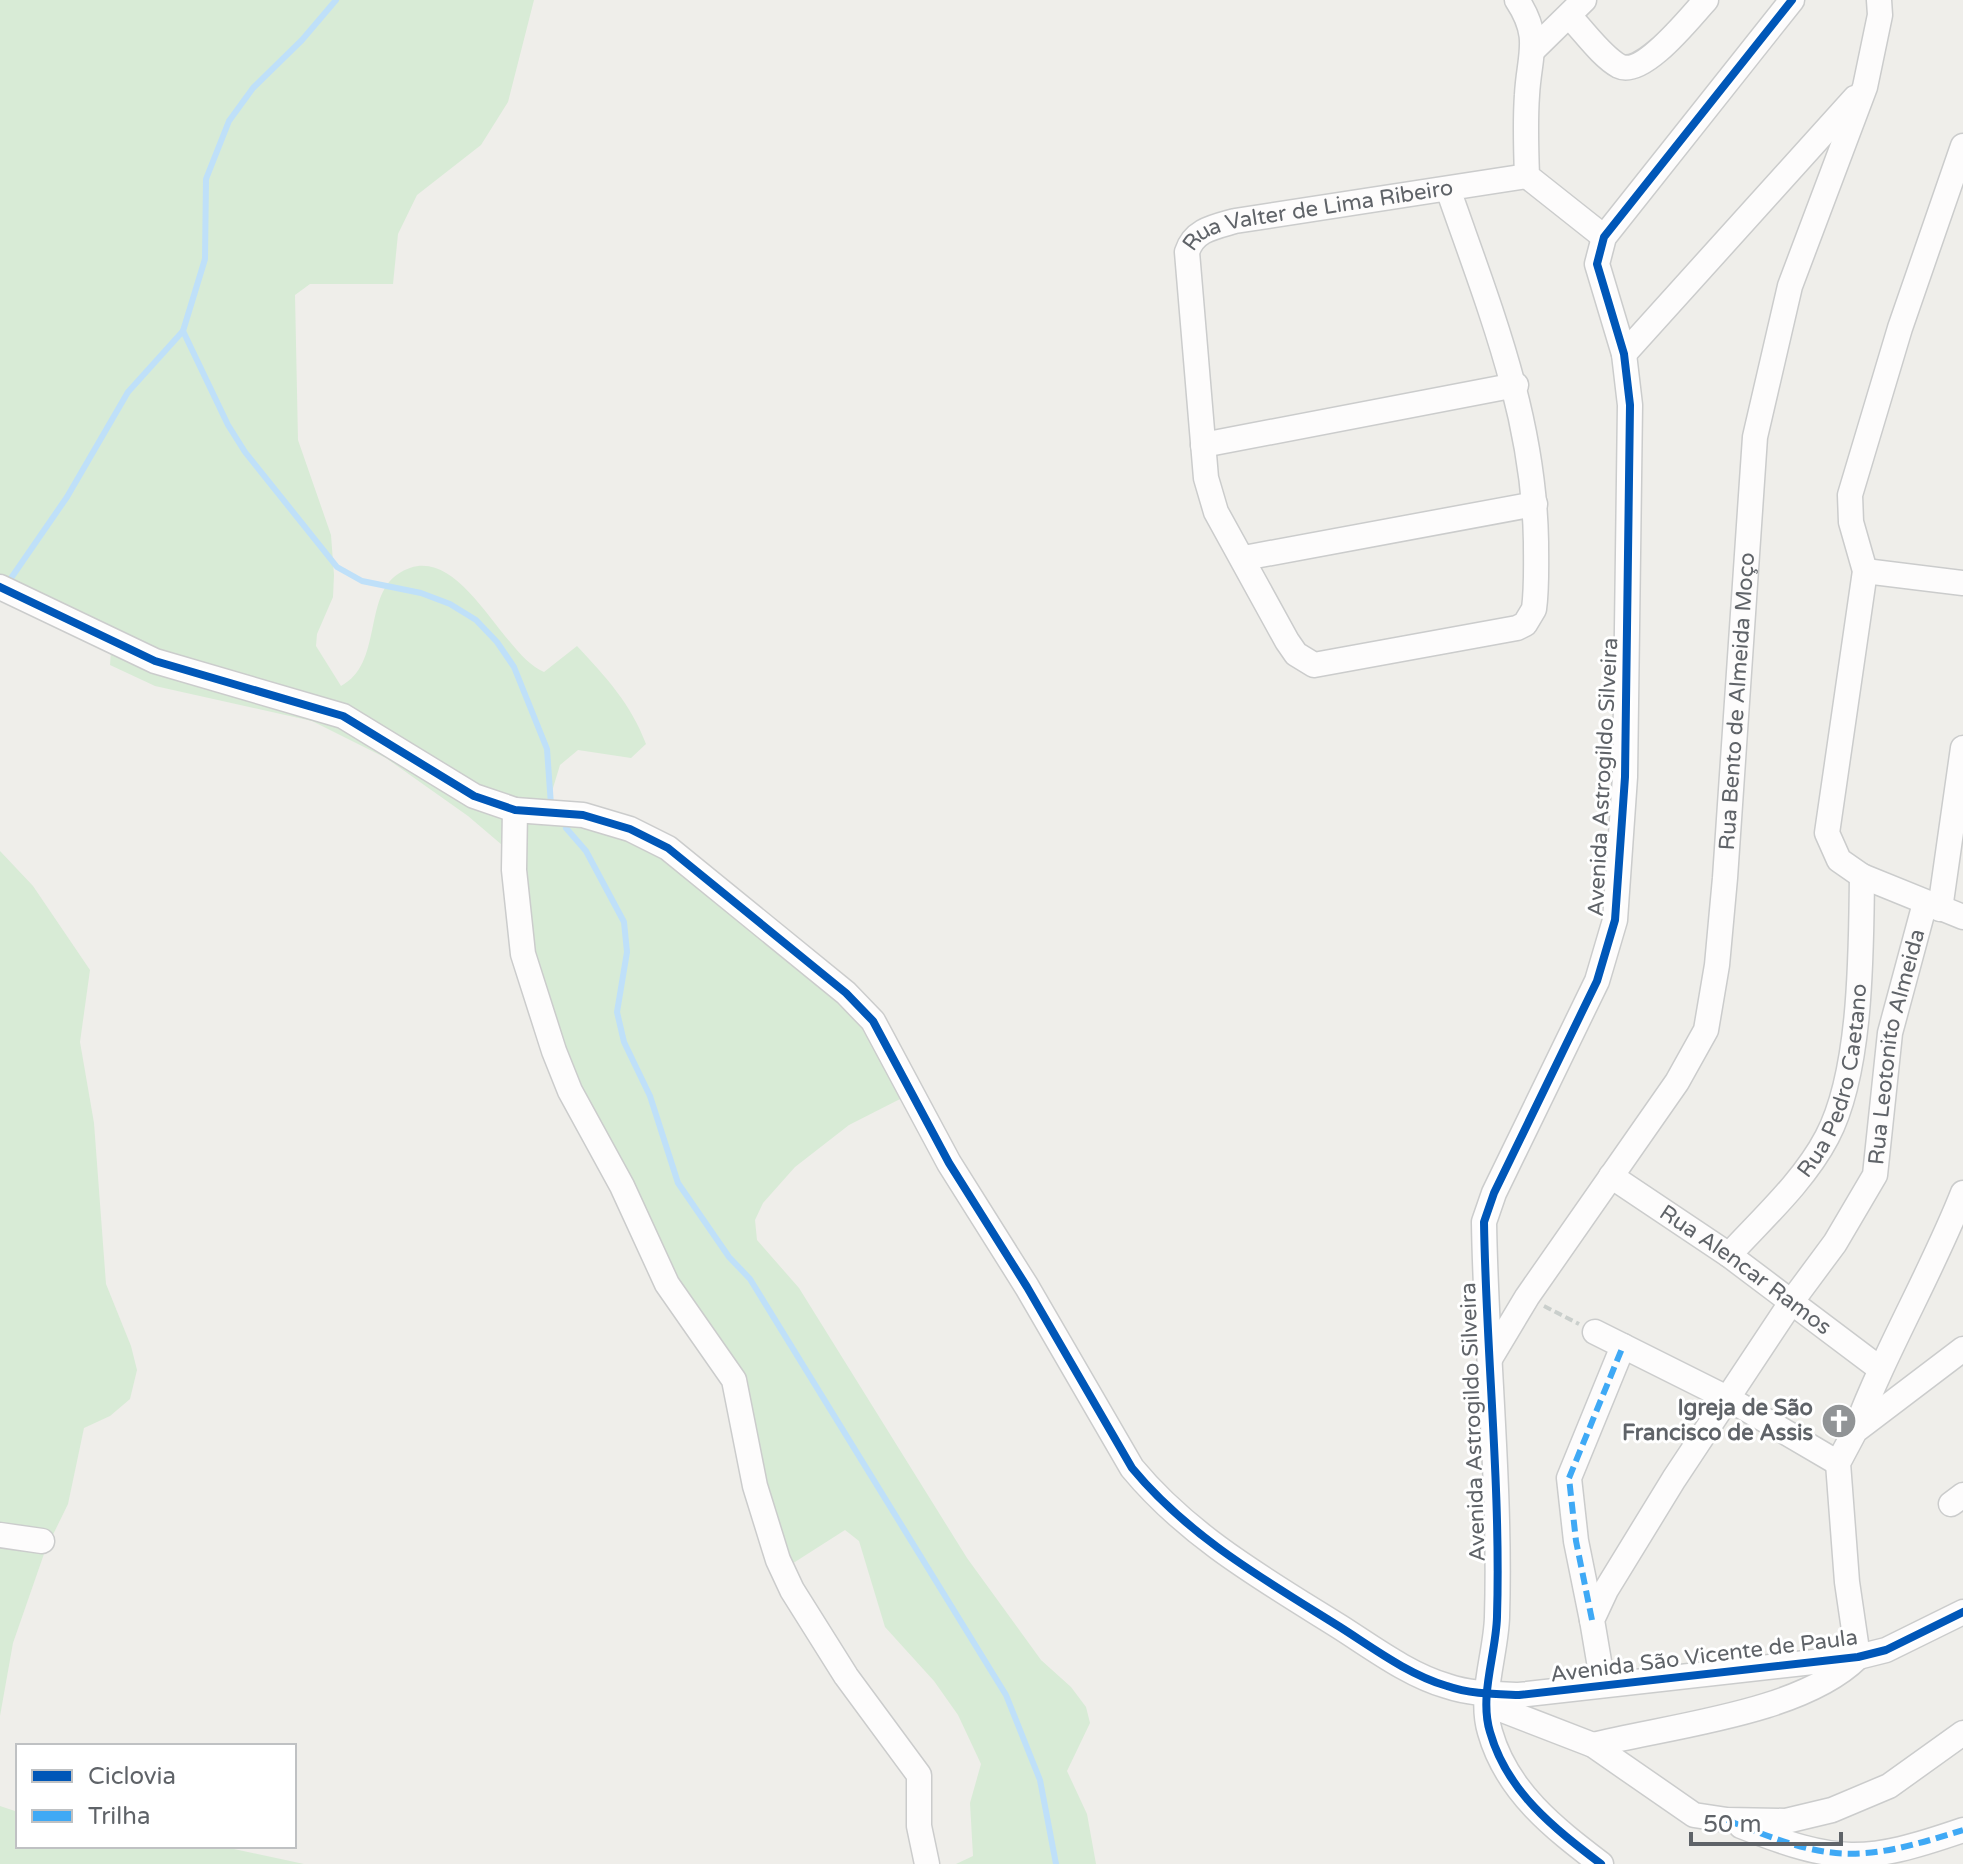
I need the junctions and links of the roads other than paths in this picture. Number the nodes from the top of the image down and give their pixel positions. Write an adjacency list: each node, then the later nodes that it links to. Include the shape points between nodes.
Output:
1 (1517, 0): 6 (street, via 1532,28)
2 (1706, 0): 5 (street, via 1645,62 1632,67 1619,66)
3 (1792, 0): 11 (street)
4 (1879, 0): 7 (street, Rua Bento de Almeida Moço)
5 (1576, 8): 6 (street)
6 (1534, 49): 9 (street, via 1527,91)
7 (1865, 87): 12 (street); 25 (street, Rua Bento de Almeida Moço, via 1790,286 1755,437 1719,951 1706,1030 1677,1082)
8 (1963, 146): 17 (street, via 1850,495 1851,522)
9 (1527, 176): 10 (street); 11 (street)
10 (1448, 189): 13 (street, Rua Valter de Lima Ribeiro); 14 (street, Rua Valter de Lima Ribeiro, via 1235,221 1196,235 1187,252)
11 (1604, 237): 12 (street, Avenida Astrogildo Silveira, via 1597,264)
12 (1624, 354): 32 (street, Avenida Astrogildo Silveira, via 1630,394 1631,498 1625,777 1615,920 1597,981 1485,1213)
13 (1516, 385): 14 (street); 15 (street, Rua Valter de Lima Ribeiro)
14 (1203, 445): 16 (street, Rua Valter de Lima Ribeiro, via 1216,512)
15 (1535, 504): 16 (street); 16 (street, Rua Valter de Lima Ribeiro, via 1534,609 1525,624 1488,633 1314,665 1287,641)
16 (1244, 558)
17 (1865, 571): 18 (street); 22 (street, via 1827,833 1839,860)
18 (1963, 583)
19 (0, 587): 21 (street, via 155,661 343,716 455,787)
20 (1963, 748): 23 (street, Rua Leotonito Almeida)
21 (515, 810): 43 (street, via 583,815 668,848 846,993 873,1021 949,1163 1132,1468 1151,1490 1218,1549 1361,1640 1429,1679); 49 (street, via 514,870 523,954 558,1061 667,1284 734,1380 755,1486 792,1590 846,1676 919,1775 919,1826)
22 (1862, 876): 23 (street); 27 (street, Rua Pedro Caetano, via 1852,1045 1829,1134)
23 (1932, 906): 24 (street); 28 (street, Rua Leotonito Almeida, via 1890,1033 1875,1175 1835,1243)
24 (1963, 917)
25 (1611, 1176): 27 (street, Rua Alencar Ramos); 32 (street, Rua Bento de Almeida Moço)
26 (1963, 1193): 33 (street)
27 (1729, 1255): 28 (street, Rua Alencar Ramos)
28 (1792, 1301): 33 (street, Rua Alencar Ramos); 34 (street, Rua Leotonito Almeida)
29 (1595, 1332): 30 (street)
30 (1623, 1346): 34 (street); 40 (street, via 1569,1478)
31 (1963, 1349): 35 (street)
32 (1491, 1357): 43 (street, Avenida Astrogildo Silveira, via 1497,1618)
33 (1879, 1368): 35 (street)
34 (1729, 1399): 36 (street); 40 (street, Rua Leotonito Almeida, via 1630,1550)
35 (1855, 1431): 36 (street)
36 (1838, 1463): 41 (street)
37 (0, 1535): 38 (street)
38 (42, 1541)
39 (1963, 1612): 41 (street, Avenida São Vicente de Paula, via 1886,1650)
40 (1592, 1620): 42 (street)
41 (1858, 1657): 42 (street, Avenida São Vicente de Paula); 45 (street, Avenida São Vicente de Paula, via 1824,1682 1771,1703)
42 (1603, 1685): 43 (street, Avenida São Vicente de Paula)
43 (1488, 1699): 45 (street); 50 (street, Avenida Astrogildo Silveira, via 1489,1730 1529,1804)
44 (1963, 1733): 46 (street, via 1889,1786 1860,1800 1786,1821)
45 (1593, 1745): 46 (street, via 1694,1815)
46 (1727, 1820): 47 (street, via 1809,1854 1862,1860 1917,1849)
47 (1963, 1830)
48 (1963, 1843): 51 (street)
49 (927, 1864)
50 (1601, 1864)
51 (1909, 1864)

